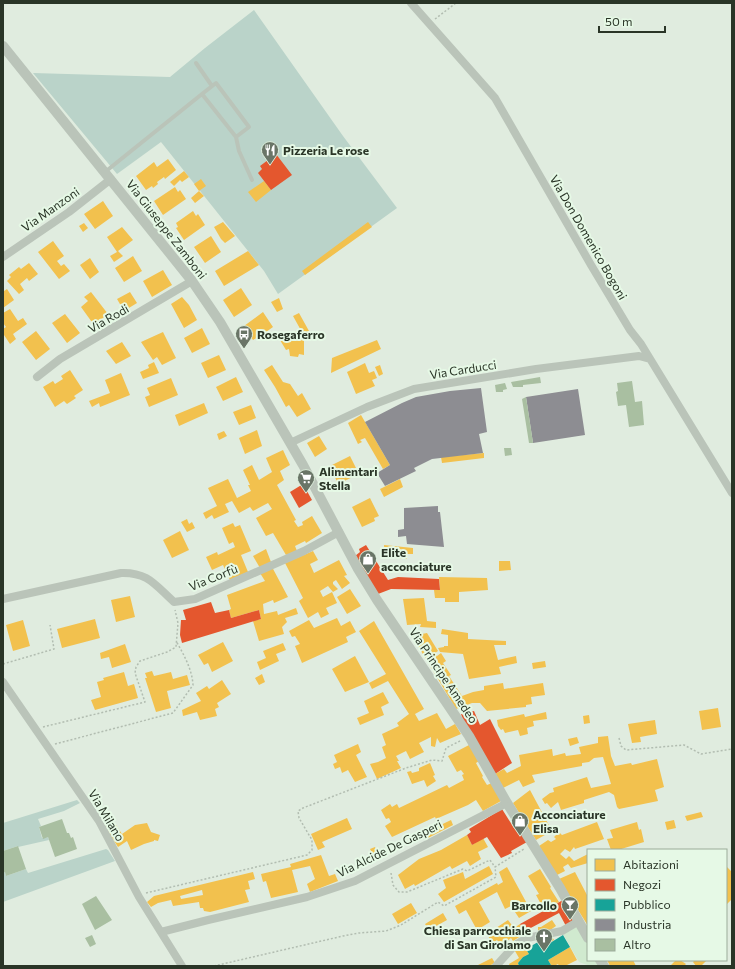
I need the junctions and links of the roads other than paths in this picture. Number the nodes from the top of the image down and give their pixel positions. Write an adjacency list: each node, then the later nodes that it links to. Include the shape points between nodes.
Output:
1 (412, 3): 11 (street, Via Don Domenico Bogoni, via 495,98 591,265)
2 (3, 46): 7 (street, Via Giuseppe Zamboni)
3 (196, 63): 4 (lane)
4 (212, 86): 5 (lane); 6 (lane, via 216,83 248,127)
5 (202, 94): 6 (lane); 7 (lane)
6 (236, 137): 8 (lane, via 239,151)
7 (108, 176): 9 (street, Via Manzoni, via 69,212); 10 (street, Via Giuseppe Zamboni)
8 (252, 180)
9 (3, 257)
10 (192, 282): 12 (street, Via Rodi, via 60,359); 13 (street, Via Giuseppe Zamboni, via 220,322)
11 (650, 359): 13 (street, Via Carducci, via 639,356 536,369 414,389 367,407); 14 (street, Via Don Domenico Bogoni)
12 (37, 377)
13 (290, 443): 15 (street, Via Principe Amedeo)
14 (732, 493)
15 (339, 532): 16 (street, Via Corfù, via 304,551 195,599 174,602 146,577 131,572); 18 (street, Via Principe Amedeo, via 377,600 469,736)
16 (3, 599)
17 (3, 682): 20 (street, Via Milano, via 99,820 138,895)
18 (507, 803): 19 (street, Via Principe Amedeo); 20 (street, Via Alcide De Gasperi, via 355,881 307,897)
19 (579, 921): 21 (street, Via Principe Amedeo); 23 (street, via 562,931 527,938 514,945)
20 (161, 932): 22 (street, Via Milano)
21 (587, 936)
22 (182, 966)
23 (496, 966)

